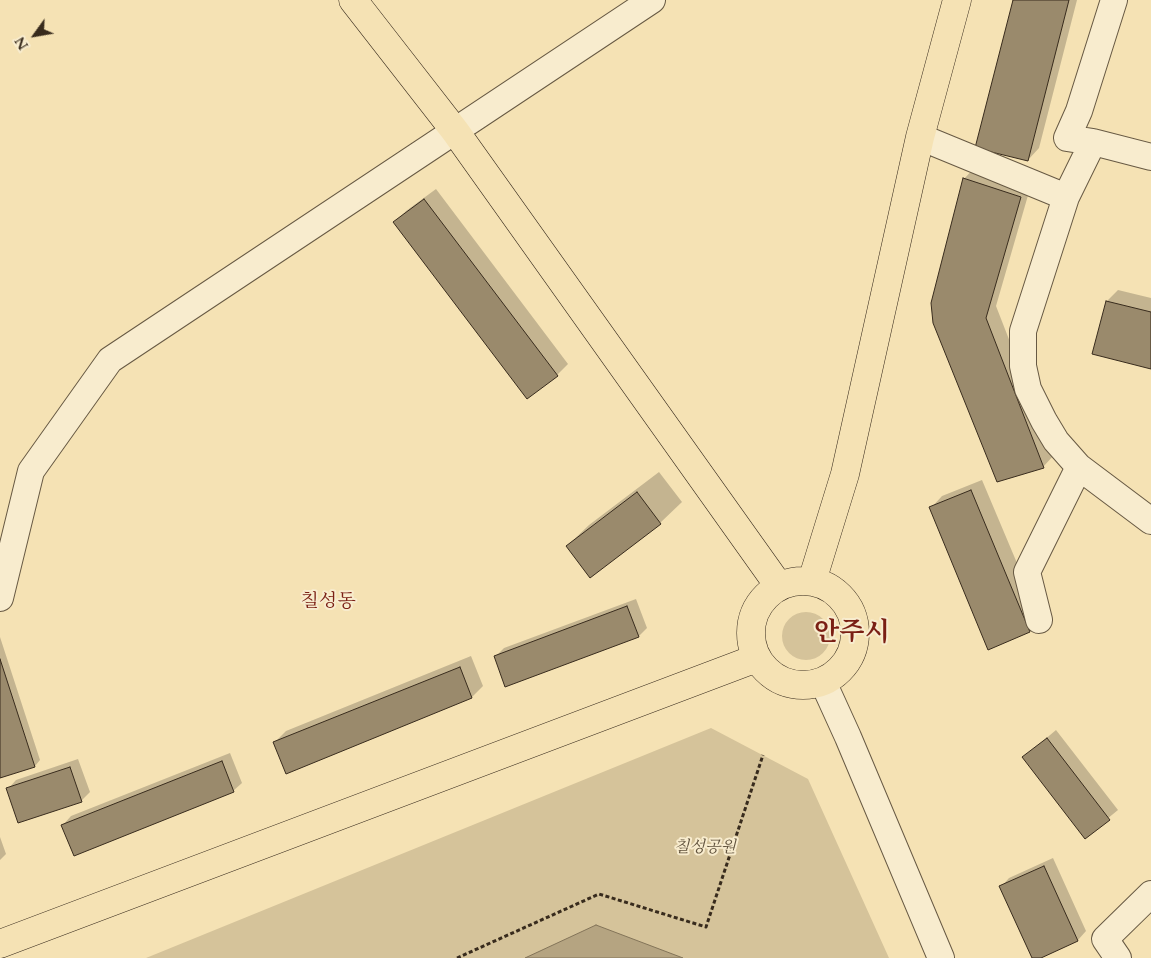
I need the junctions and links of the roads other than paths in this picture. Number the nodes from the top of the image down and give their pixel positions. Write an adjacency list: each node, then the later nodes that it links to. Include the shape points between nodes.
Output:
1 (353, 0): 5 (main road)
2 (652, 0): 5 (street)
3 (958, 0): 6 (main road)
4 (1114, 0): 7 (street, via 1079,111 1067,138)
5 (454, 131): 13 (main road); 14 (street, via 110,360 31,471)
6 (920, 137): 9 (street); 12 (main road, via 845,474)
7 (1093, 142): 8 (street); 9 (street)
8 (1151, 158)
9 (1066, 198): 10 (street, via 1023,332 1023,366 1028,389 1044,421)
10 (1079, 467): 11 (street); 15 (street, via 1027,572)
11 (1151, 521)
12 (812, 581): 13 (main road); 17 (main road, via 829,587 842,598 855,627 848,659 838,673)
13 (778, 586): 16 (main road, via 765,596 753,618 751,642)
14 (0, 598)
15 (1038, 620)
16 (757, 658): 17 (main road, via 779,679 807,685); 19 (main road)
17 (823, 682): 20 (street)
18 (1151, 894): 21 (street, via 1105,939)
19 (0, 944)
20 (941, 958)
21 (1118, 958)

